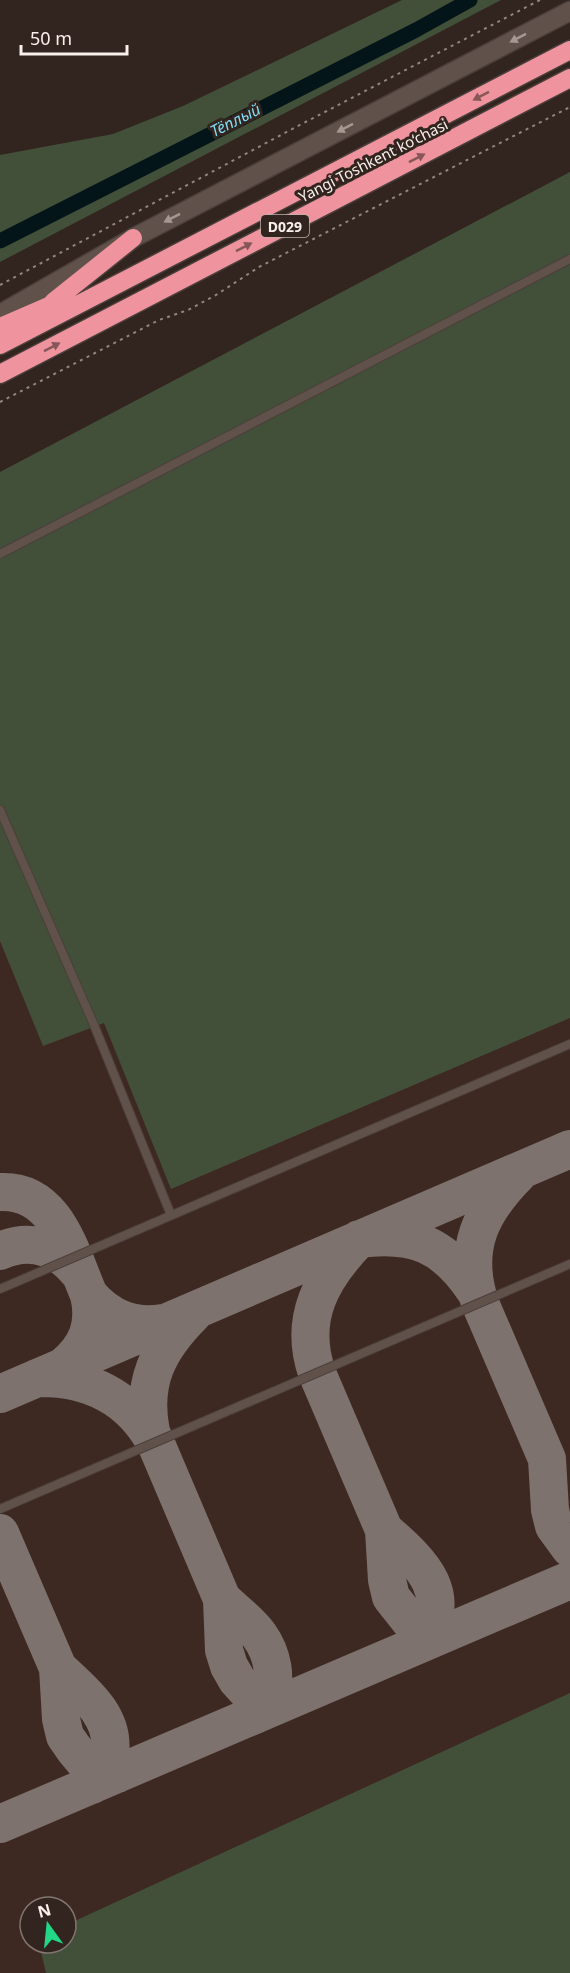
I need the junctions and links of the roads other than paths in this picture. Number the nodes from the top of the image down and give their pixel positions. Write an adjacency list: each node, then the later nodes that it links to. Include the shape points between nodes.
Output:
1 (570, 11): 5 (main road, one-way to 5)
2 (570, 50): 4 (highway, Yangi Toshkent ko‘chasi / D029, one-way to 4)
3 (570, 78): 11 (highway, Yangi Toshkent ko‘chasi / D029, one-way to 3)
4 (214, 234): 7 (highway); 10 (highway, Yangi Toshkent ko‘chasi / D029)
5 (133, 238): 7 (highway); 8 (main road)
6 (570, 259): 12 (lane)
7 (48, 306): 9 (highway); 10 (highway)
8 (0, 314)
9 (0, 327)
10 (0, 344)
11 (0, 374)
12 (0, 554)
13 (0, 810): 15 (lane)
14 (570, 1044): 15 (lane)
15 (171, 1215): 17 (lane)
16 (570, 1264): 18 (lane)
17 (0, 1289)
18 (0, 1509)

